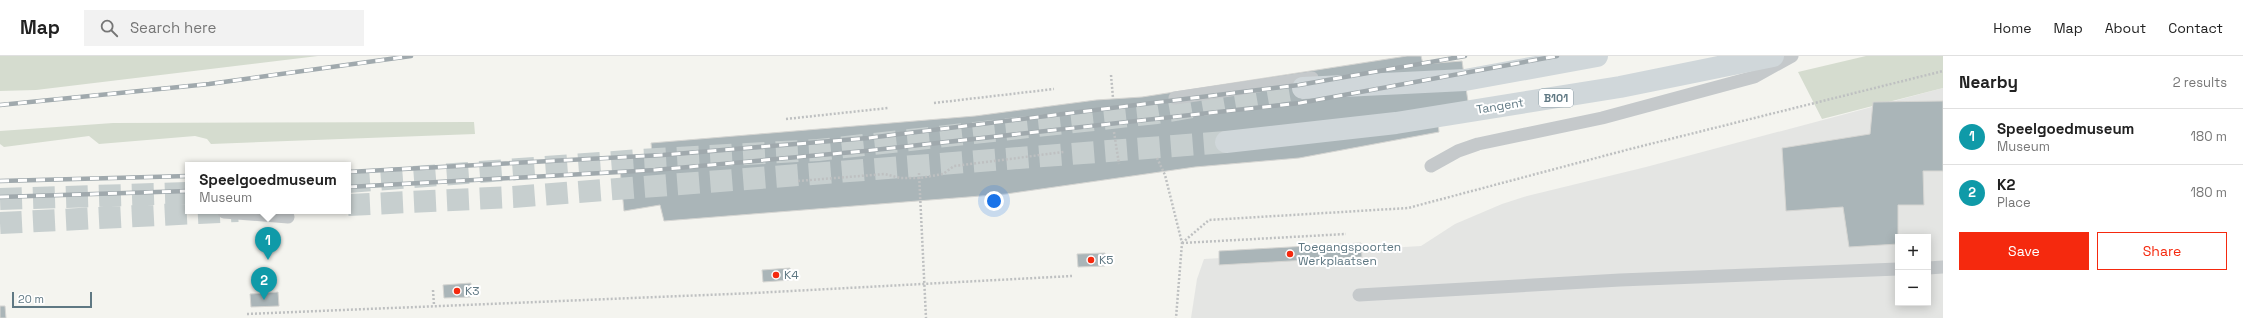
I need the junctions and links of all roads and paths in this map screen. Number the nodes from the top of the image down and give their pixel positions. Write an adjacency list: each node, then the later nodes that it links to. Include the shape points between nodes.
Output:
1 (1597, 56): 6 (highway, via 1465,80)
2 (1773, 56): 15 (highway, Tangent / B101, via 1620,87 1404,122)
3 (1792, 56): 19 (lane, via 1754,77 1602,118 1478,144 1458,151)
4 (1943, 71): 26 (path, via 1630,149 1408,208 1208,220)
5 (1110, 74): 9 (path)
6 (1391, 84): 7 (highway); 10 (lane, via 1315,78)
7 (1303, 88)
8 (1054, 89): 11 (path)
9 (1112, 98)
10 (1175, 98)
11 (934, 103)
12 (888, 108): 13 (path)
13 (786, 119)
14 (1114, 132): 18 (path)
15 (1226, 142)
16 (1064, 152): 21 (path, via 954,166 943,174)
17 (1157, 158): 26 (path)
18 (1119, 164)
19 (1431, 166)
20 (919, 173): 21 (path)
21 (920, 178): 22 (path, via 900,178 885,174); 31 (path)
22 (798, 181)
23 (250, 214): 24 (lane)
24 (288, 217)
25 (1346, 234): 26 (path)
26 (1182, 243): 37 (path)
27 (1943, 267): 28 (lane)
28 (1931, 268)
29 (1895, 269): 33 (lane, via 1620,280)
30 (1072, 276): 31 (path)
31 (924, 284): 34 (path); 36 (path)
32 (433, 290): 34 (path)
33 (1359, 295)
34 (434, 305): 35 (path)
35 (247, 314)
36 (926, 318)
37 (1176, 318)

